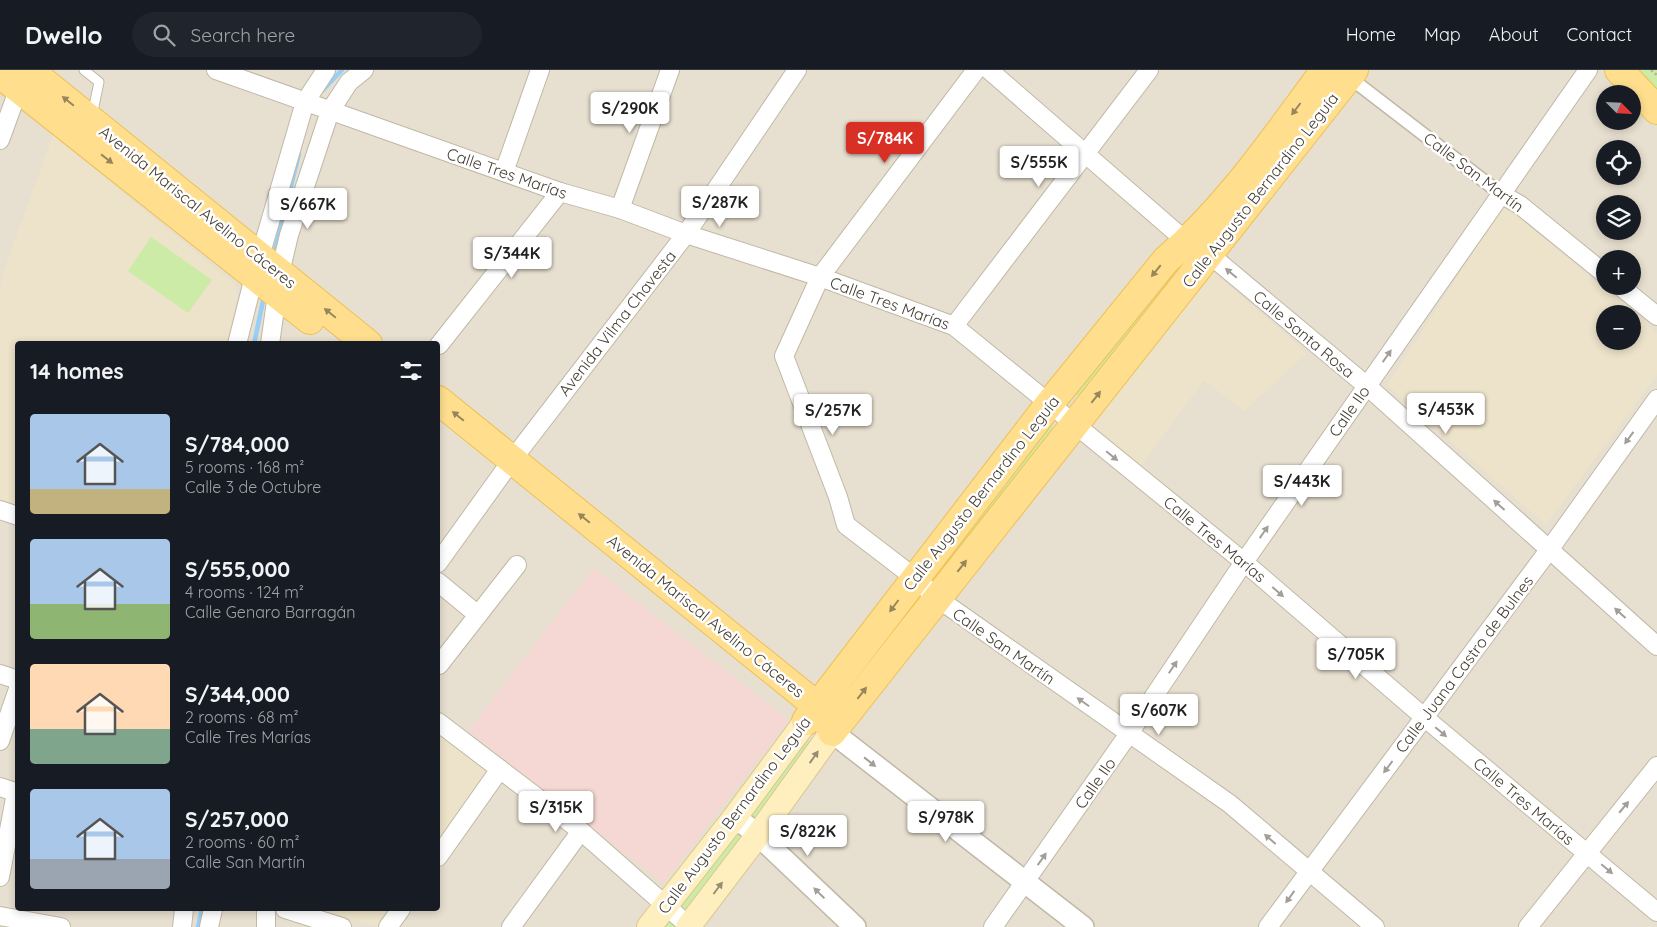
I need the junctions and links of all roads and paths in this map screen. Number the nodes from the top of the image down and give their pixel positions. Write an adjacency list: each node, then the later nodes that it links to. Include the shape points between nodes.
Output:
1 (84, 70): 19 (lane, via 99,82)
2 (216, 70): 17 (street, Calle Tres Marías)
3 (326, 70): 17 (street)
4 (364, 70): 17 (street)
5 (540, 70): 22 (street)
6 (670, 70): 25 (street)
7 (798, 70): 26 (street, Avenida Vilma Chavesta)
8 (976, 70): 30 (street, Calle San Martín)
9 (989, 70): 21 (street, Calle Santa Rosa)
10 (1149, 70): 21 (street)
11 (1588, 70): 24 (street, Calle Ilo)
12 (1619, 70): 18 (main road)
13 (1651, 70): 15 (path)
14 (1343, 72): 24 (street, Calle San Martín); 27 (main road, Calle Augusto Bernardino Leguía, via 1240,183)
15 (1657, 75)
16 (19, 76): 19 (main road, Avenida Mariscal Avelino Cáceres); 20 (street)
17 (317, 106): 22 (street, Calle Tres Marías); 29 (street); 29 (street, via 290,235)
18 (1657, 110)
19 (87, 130): 29 (main road, Avenida Mariscal Avelino Cáceres)
20 (0, 140)
21 (1084, 155): 27 (street, Calle Santa Rosa); 33 (street)
22 (504, 172): 23 (street, Calle Tres Marías)
23 (560, 192): 25 (street, Calle Tres Marías); 38 (street)
24 (1502, 194): 28 (street, Calle San Martín); 39 (street, Calle Ilo, one-way to 24)
25 (620, 208): 26 (street, Calle Tres Marías)
26 (686, 234): 30 (street, Calle Tres Marías); 45 (street, Avenida Vilma Chavesta)
27 (1198, 248): 39 (street, Calle Santa Rosa, one-way to 27); 42 (main road, Calle Augusto Bernardino Leguía, one-way to 42, via 1166,260); 44 (main road, Calle Augusto Bernardino Leguía, one-way to 27)
28 (1596, 267)
29 (267, 275): 34 (street); 35 (street); 36 (main road, Avenida Mariscal Avelino Cáceres); 37 (main road, Avenida Mariscal Avelino Cáceres, one-way to 29)
30 (820, 278): 33 (street, Calle Tres Marías); 52 (street, Calle San Martín, via 784,356 846,525)
31 (1631, 295): 32 (street)
32 (1657, 316)
33 (954, 326): 42 (street, Calle Tres Marías)
34 (238, 341)
35 (270, 341)
36 (336, 341)
37 (364, 341)
38 (440, 344)
39 (1367, 386): 48 (street, Calle Santa Rosa, one-way to 39); 50 (street, Calle Ilo, one-way to 39)
40 (1657, 399): 48 (street, Calle Juana Castro de Bulnes, one-way to 48)
41 (440, 402): 45 (main road, Avenida Mariscal Avelino Cáceres, one-way to 41)
42 (1050, 403): 44 (street, Calle Tres Marías); 52 (main road, Calle Augusto Bernardino Leguía)
43 (440, 424): 45 (main road, Avenida Mariscal Avelino Cáceres)
44 (1074, 426): 50 (street, Calle Tres Marías, one-way to 50); 54 (main road, Calle Augusto Bernardino Leguía, one-way to 44)
45 (507, 468): 49 (street, Avenida Vilma Chavesta); 61 (main road, Avenida Mariscal Avelino Cáceres)
46 (0, 510): 47 (street)
47 (15, 515)
48 (1549, 550): 56 (street, Calle Santa Rosa, one-way to 48); 62 (street, Calle Juana Castro de Bulnes)
49 (440, 561)
50 (1244, 562): 62 (street, Calle Tres Marías, one-way to 62); 65 (street, Calle Ilo, one-way to 50)
51 (516, 565): 55 (street)
52 (915, 578): 54 (street, Calle San Martín); 61 (main road, Calle Augusto Bernardino Leguía, one-way to 61)
53 (440, 584): 55 (street)
54 (937, 598): 64 (main road, Calle Augusto Bernardino Leguía, one-way to 54); 65 (street, Calle San Martín, one-way to 54)
55 (478, 615): 57 (street)
56 (1657, 646)
57 (440, 664)
58 (0, 674): 59 (street)
59 (15, 679)
60 (15, 698): 66 (street)
61 (812, 713): 64 (main road, Avenida Mariscal Avelino Cáceres); 70 (main road, Calle Augusto Bernardino Leguía)
62 (1425, 718): 73 (street, Calle Tres Marías, one-way to 73); 75 (street, Calle Juana Castro de Bulnes, one-way to 75)
63 (440, 724): 68 (street)
64 (832, 732): 72 (main road, Calle Augusto Bernardino Leguía, one-way to 64); 77 (street, one-way to 77)
65 (1128, 735): 75 (street, Calle San Martín, one-way to 65, via 1230,804); 77 (street, Calle Ilo, one-way to 65)
66 (0, 741)
67 (1657, 766): 73 (street, one-way to 67)
68 (500, 769): 71 (street); 74 (street)
69 (11, 791): 76 (street)
70 (735, 817): 72 (street); 78 (main road, Calle Augusto Bernardino Leguía)
71 (581, 831): 78 (street); 93 (street)
72 (758, 835): 86 (main road, Calle Augusto Bernardino Leguía, one-way to 72); 95 (street, one-way to 72)
73 (1586, 852): 84 (street, Calle Tres Marías, one-way to 84); 100 (street)
74 (440, 854)
75 (1308, 872): 98 (street, Calle Juana Castro de Bulnes, one-way to 98); 99 (street, Calle San Martín)
76 (0, 877)
77 (1026, 882): 96 (street, Calle Ilo); 97 (street)
78 (665, 906): 86 (street); 94 (main road, Calle Augusto Bernardino Leguía)
79 (184, 911): 88 (street)
80 (213, 911): 89 (street)
81 (266, 911): 90 (street)
82 (291, 911): 91 (street)
83 (400, 911): 92 (street)
84 (1657, 912)
85 (0, 916): 87 (street)
86 (688, 926)
87 (61, 927)
88 (182, 927)
89 (209, 927)
90 (266, 927)
91 (342, 927)
92 (388, 927)
93 (511, 927)
94 (648, 927)
95 (855, 927)
96 (993, 927)
97 (1082, 927)
98 (1268, 927)
99 (1375, 927)
100 (1528, 927)

